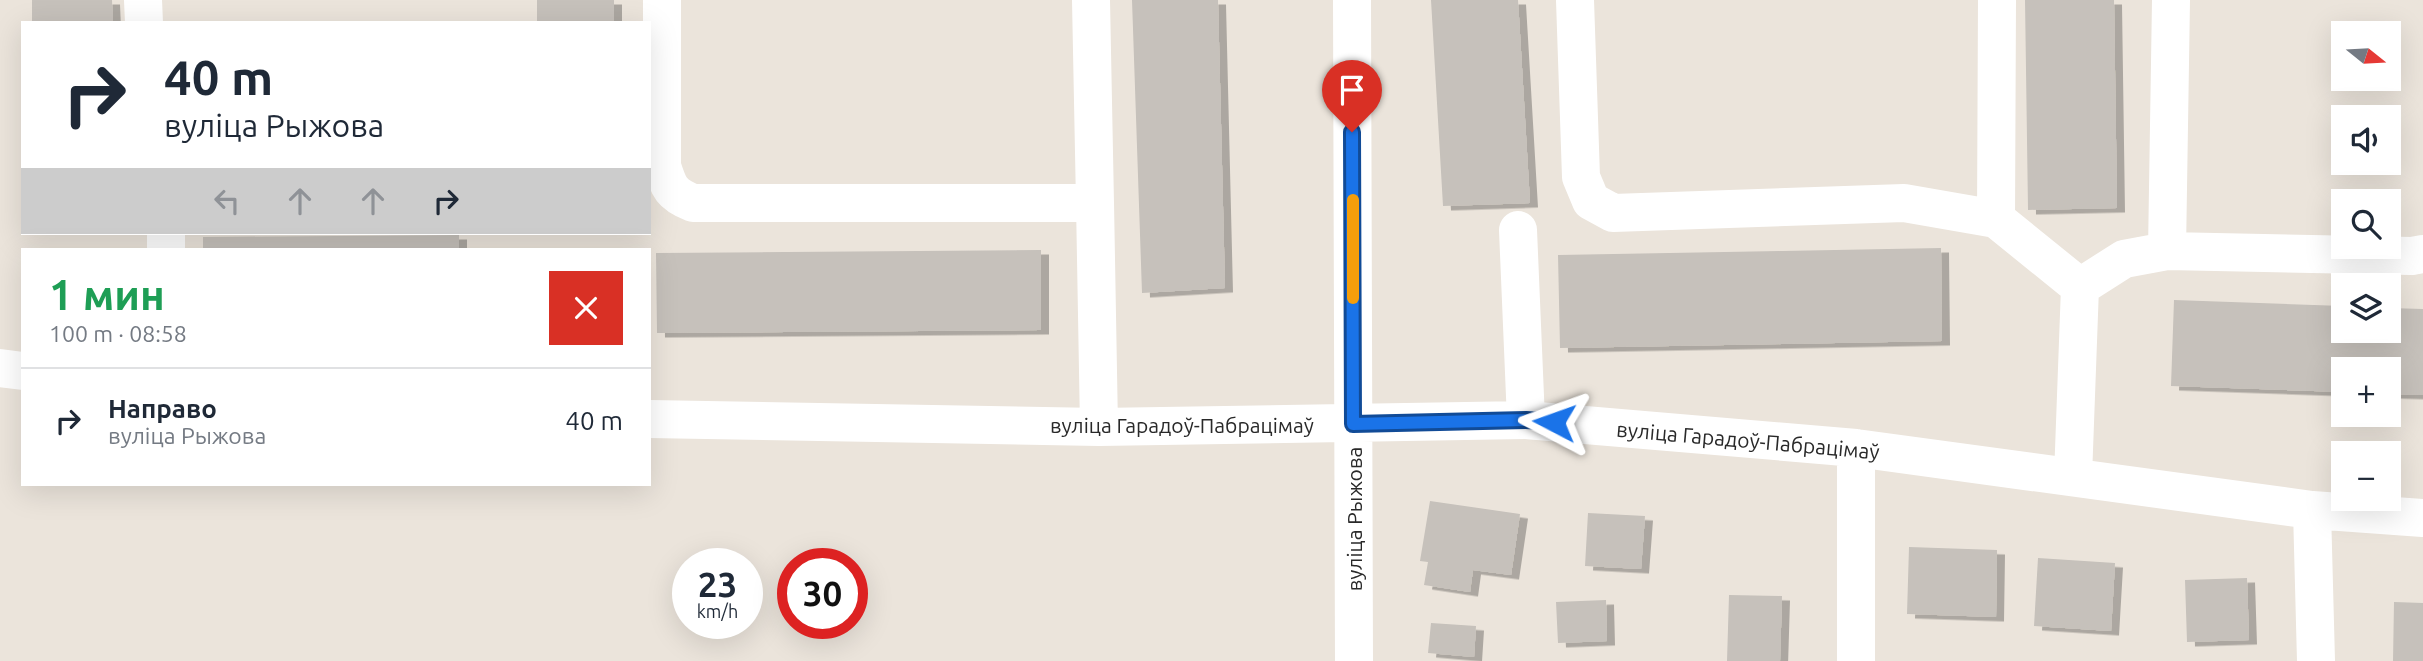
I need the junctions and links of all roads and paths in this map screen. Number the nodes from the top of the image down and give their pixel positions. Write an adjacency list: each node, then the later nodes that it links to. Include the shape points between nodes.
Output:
1 (143, 0): 8 (street)
2 (662, 0): 9 (street, via 662,166 676,196 693,202)
3 (1091, 0): 9 (street)
4 (1352, 0): 19 (street, вуліца Рыжова)
5 (1575, 0): 10 (street, via 1581,177 1591,201 1613,213 1904,204)
6 (1997, 0): 10 (street)
7 (2171, 0): 12 (street)
8 (144, 21)
9 (1095, 203): 20 (street)
10 (1996, 219): 14 (street)
11 (1518, 230): 18 (street)
12 (2167, 251): 13 (street); 14 (street, via 2124,259)
13 (2423, 254)
14 (2080, 287): 22 (street)
15 (0, 368): 16 (street)
16 (21, 371)
17 (651, 419): 20 (street, вуліца Гарадоў-Пабрацімаў)
18 (1526, 420): 19 (street, вуліца Гарадоў-Пабрацімаў); 21 (street, вуліца Гарадоў-Пабрацімаў)
19 (1353, 424): 20 (street, вуліца Гарадоў-Пабрацімаў); 25 (street, вуліца Рыжова)
20 (1099, 427)
21 (1856, 449): 22 (street, вуліца Гарадоў-Пабрацімаў); 26 (street)
22 (2073, 477): 23 (street, вуліца Гарадоў-Пабрацімаў)
23 (2312, 510): 24 (street, вуліца Гарадоў-Пабрацімаў); 27 (street)
24 (2423, 518)
25 (1354, 661)
26 (1856, 661)
27 (2316, 661)

